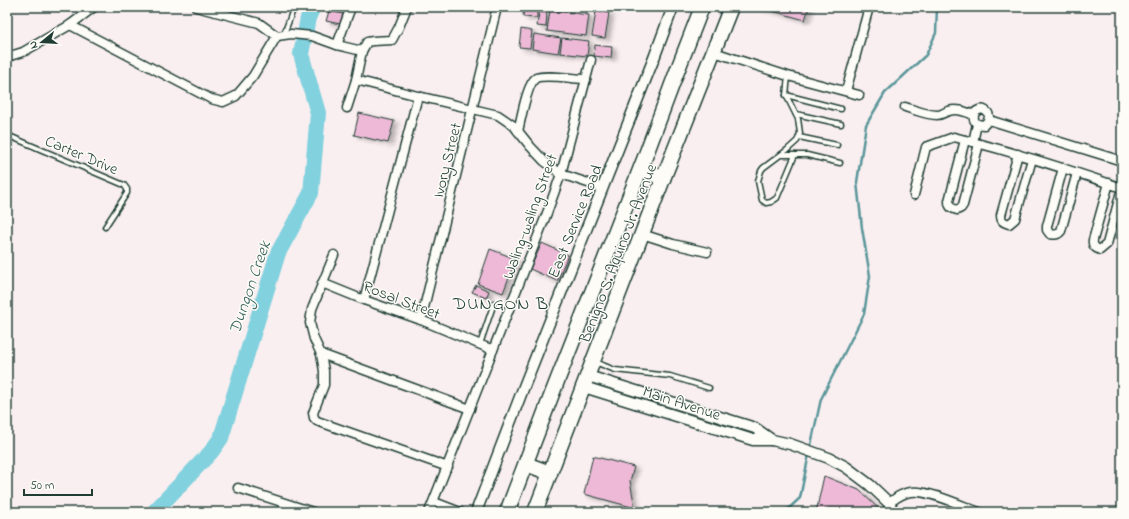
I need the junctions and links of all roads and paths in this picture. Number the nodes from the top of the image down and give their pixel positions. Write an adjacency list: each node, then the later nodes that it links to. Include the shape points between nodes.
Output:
1 (94, 7): 11 (street)
2 (196, 7): 12 (street, via 259,23)
3 (294, 7): 12 (lane)
4 (351, 7): 13 (street)
5 (407, 7): 14 (street, via 392,40 367,42)
6 (497, 7): 28 (street, Ivory Street)
7 (673, 7): 51 (street, East Service Road)
8 (702, 7): 45 (highway, Benigno S. Aquino Jr. Avenue)
9 (731, 7): 15 (highway, Benigno S. Aquino Jr. Avenue)
10 (869, 7): 21 (street)
11 (70, 26): 12 (street, via 211,99 223,102 236,96); 16 (street, via 23,52)
12 (284, 35): 13 (street, via 312,36)
13 (337, 45): 14 (street)
14 (362, 51): 20 (street)
15 (714, 52): 18 (street); 49 (highway, Benigno S. Aquino Jr. Avenue)
16 (7, 57)
17 (591, 60): 19 (street, Waling-waling Street)
18 (788, 76): 21 (street); 24 (lane)
19 (586, 79): 34 (street, via 537,78 532,82 527,94); 48 (street, Waling-waling Street)
20 (356, 80): 23 (street); 26 (street)
21 (846, 91): 22 (street)
22 (858, 95)
23 (418, 96): 28 (street); 58 (street)
24 (786, 96): 27 (lane); 29 (lane)
25 (905, 107): 30 (street, via 935,115 958,110)
26 (347, 108)
27 (841, 109)
28 (473, 110): 34 (street, via 498,115); 60 (street, Ivory Street)
29 (796, 114): 32 (lane); 36 (lane)
30 (974, 115): 31 (street, via 982,109 988,114); 33 (street, via 974,122)
31 (989, 120): 33 (street, via 984,125); 43 (street)
32 (842, 124)
33 (977, 124): 37 (street)
34 (518, 131): 48 (street, via 544,161)
35 (7, 135): 53 (lane, Carter Drive, via 124,185 127,193)
36 (799, 137): 38 (lane); 40 (lane)
37 (972, 142): 37 (street, via 949,200 951,208 957,210 963,205); 39 (street); 52 (street, via 954,137 926,147)
38 (838, 145)
39 (1018, 154): 42 (street); 42 (street, via 1001,215 1003,222 1009,224 1015,219)
40 (781, 155): 41 (lane); 41 (lane, via 761,172 758,182 762,200 766,203 777,198)
41 (795, 155): 44 (lane, via 807,155)
42 (1032, 159): 46 (street)
43 (1122, 161)
44 (840, 164)
45 (641, 168): 49 (highway); 68 (highway, Benigno S. Aquino Jr. Avenue)
46 (1063, 168): 47 (street); 47 (street, via 1047,226 1050,234 1055,235 1061,231)
47 (1077, 173): 50 (street)
48 (561, 174): 51 (street); 62 (street, Waling-waling Street)
49 (663, 179): 54 (highway, Benigno S. Aquino Jr. Avenue)
50 (1109, 183): 50 (street, via 1092,244 1100,250 1107,244 1122,188)
51 (604, 188): 77 (street, East Service Road)
52 (914, 195)
53 (105, 227)
54 (642, 234): 55 (street); 64 (highway, Benigno S. Aquino Jr. Avenue)
55 (706, 252)
56 (334, 255): 57 (street)
57 (322, 283): 58 (street, Rosal Street); 63 (street, via 312,309 310,323)
58 (364, 300): 60 (street, Rosal Street)
59 (494, 303): 61 (lane)
60 (421, 320): 61 (street, Rosal Street)
61 (480, 344): 62 (street, Rosal Street)
62 (494, 350): 67 (street, Waling-waling Street)
63 (321, 354): 67 (street); 69 (street, via 324,385 313,413 317,421)
64 (593, 362): 65 (highway, Benigno S. Aquino Jr. Avenue); 66 (lane, via 615,370 670,376)
65 (586, 381): 70 (highway, Benigno S. Aquino Jr. Avenue); 73 (street, Main Avenue, via 753,440 772,440 790,444 829,458 856,474)
66 (709, 388)
67 (470, 409): 69 (street, Waling-waling Street)
68 (526, 464): 70 (highway); 78 (highway, Benigno S. Aquino Jr. Avenue)
69 (448, 467): 72 (street, Waling-waling Street)
70 (550, 474): 79 (highway, Benigno S. Aquino Jr. Avenue)
71 (238, 488): 74 (street)
72 (434, 502): 75 (street, Waling-waling Street); 76 (street)
73 (891, 507): 80 (street, via 901,495 917,492)
74 (313, 512)
75 (431, 512)
76 (460, 512)
77 (476, 512)
78 (507, 512)
79 (535, 512)
80 (979, 512)

